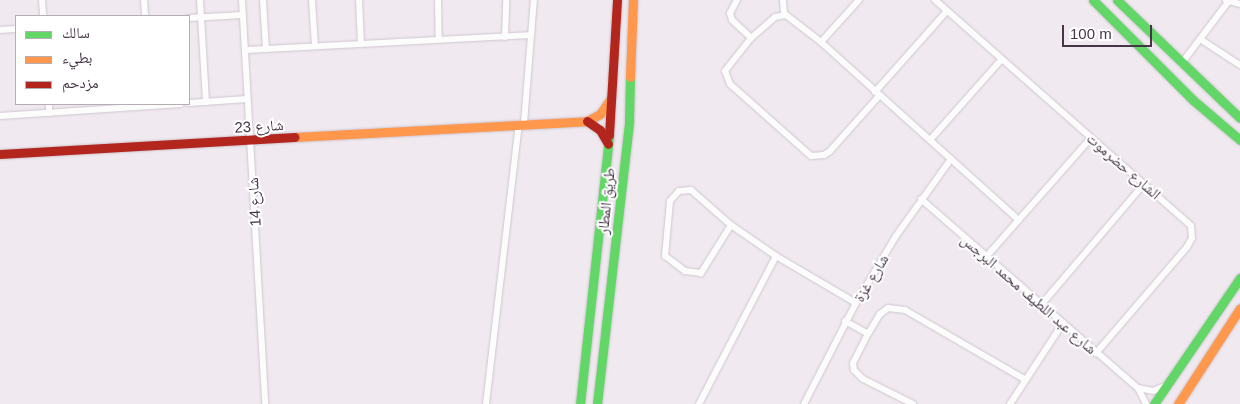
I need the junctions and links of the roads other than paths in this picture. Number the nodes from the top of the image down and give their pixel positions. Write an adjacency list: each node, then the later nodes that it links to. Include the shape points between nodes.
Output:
1 (42, 0): 22 (street)
2 (144, 0): 23 (street)
3 (200, 0): 26 (street)
4 (242, 0): 24 (street, شارع 14)
5 (263, 0): 38 (street)
6 (312, 0): 37 (street)
7 (359, 0): 36 (street)
8 (438, 0): 34 (street)
9 (506, 0): 31 (street)
10 (534, 0): 30 (street)
11 (617, 0): 44 (main road, طريق المطار)
12 (633, 0): 86 (main road, طريق المطار, via 629,121)
13 (737, 0): 32 (street, via 730,12 732,20)
14 (783, 0): 25 (street)
15 (859, 0): 35 (street)
16 (936, 0): 21 (street, الشارع حضرموت)
17 (1093, 0): 58 (main road, via 1193,100)
18 (1117, 0): 41 (main road)
19 (1227, 1): 20 (street); 33 (street)
20 (1240, 4)
21 (947, 11): 40 (street, الشارع حضرموت); 43 (street)
22 (43, 15)
23 (145, 15)
24 (243, 15): 26 (street); 39 (street, شارع 14)
25 (784, 15): 32 (street, via 775,17); 35 (street)
26 (201, 17): 27 (street); 46 (street)
27 (190, 18)
28 (15, 29): 29 (street)
29 (0, 30)
30 (531, 35): 31 (street); 54 (street)
31 (505, 37): 34 (street)
32 (751, 38): 43 (street, via 727,68 727,80 811,156 830,151)
33 (1200, 38): 41 (street); 42 (street)
34 (439, 39): 36 (street)
35 (820, 42): 43 (street)
36 (361, 44): 37 (street)
37 (315, 46): 38 (street)
38 (266, 49): 39 (street)
39 (245, 50): 45 (street, شارع 14)
40 (1002, 59): 55 (street, الشارع حضرموت); 57 (street)
41 (1182, 64): 52 (main road)
42 (1240, 65)
43 (877, 94): 57 (street)
44 (611, 98): 53 (main road, via 600,114); 59 (main road, طريق المطار)
45 (247, 99): 46 (street); 56 (street, شارع 14)
46 (206, 102): 47 (street)
47 (190, 103)
48 (49, 105): 50 (street)
49 (150, 105): 50 (street)
50 (49, 113): 51 (street)
51 (0, 116)
52 (1240, 118)
53 (587, 121): 54 (main road, شارع 23); 59 (main road, via 600,130)
54 (521, 123): 56 (main road, شارع 23); 83 (street)
55 (1091, 138): 62 (street, الشارع حضرموت); 64 (street)
56 (252, 140): 60 (main road, شارع 23); 82 (street, شارع 14)
57 (930, 140): 61 (street)
58 (1240, 140)
59 (608, 144): 73 (main road, طريق المطار)
60 (0, 154)
61 (950, 159): 63 (street, شارع غزة); 64 (street)
62 (1144, 184): 70 (street); 77 (street, الشارع حضرموت, via 1189,222 1192,238)
63 (921, 199): 67 (street, شارع عبد اللطيف محمد البرجس); 69 (street, شارع غزة)
64 (1019, 220): 67 (street)
65 (731, 225): 65 (street, via 691,190 678,191 670,201 665,256 686,271 701,272); 66 (street)
66 (776, 256): 69 (street); 87 (street)
67 (986, 257): 70 (street, شارع عبد اللطيف محمد البرجس)
68 (1240, 278): 76 (main road)
69 (856, 303): 72 (street, شارع غزة)
70 (1042, 305): 74 (street, شارع عبد اللطيف محمد البرجس)
71 (1240, 308): 78 (main road)
72 (845, 321): 75 (street); 88 (street, شارع غزة)
73 (589, 322): 84 (main road, طريق المطار); 85 (main road, via 591,346)
74 (1063, 323): 77 (street, شارع عبد اللطيف محمد البرجس); 79 (street)
75 (868, 334): 79 (street, via 883,311 898,308); 89 (street, via 853,363 855,373)
76 (1194, 345): 78 (main road, via 1206,345); 80 (main road)
77 (1096, 353): 81 (street, شارع عبد اللطيف محمد البرجس)
78 (1210, 355): 93 (main road)
79 (1024, 379): 90 (street)
80 (1166, 386): 81 (street, via 1153,391); 92 (main road)
81 (1138, 388): 91 (street, شارع عبد اللطيف محمد البرجس)
82 (265, 404)
83 (486, 404)
84 (580, 404)
85 (585, 404)
86 (597, 404)
87 (699, 404)
88 (804, 404)
89 (913, 404)
90 (1010, 404)
91 (1146, 404)
92 (1154, 404)
93 (1178, 404)

